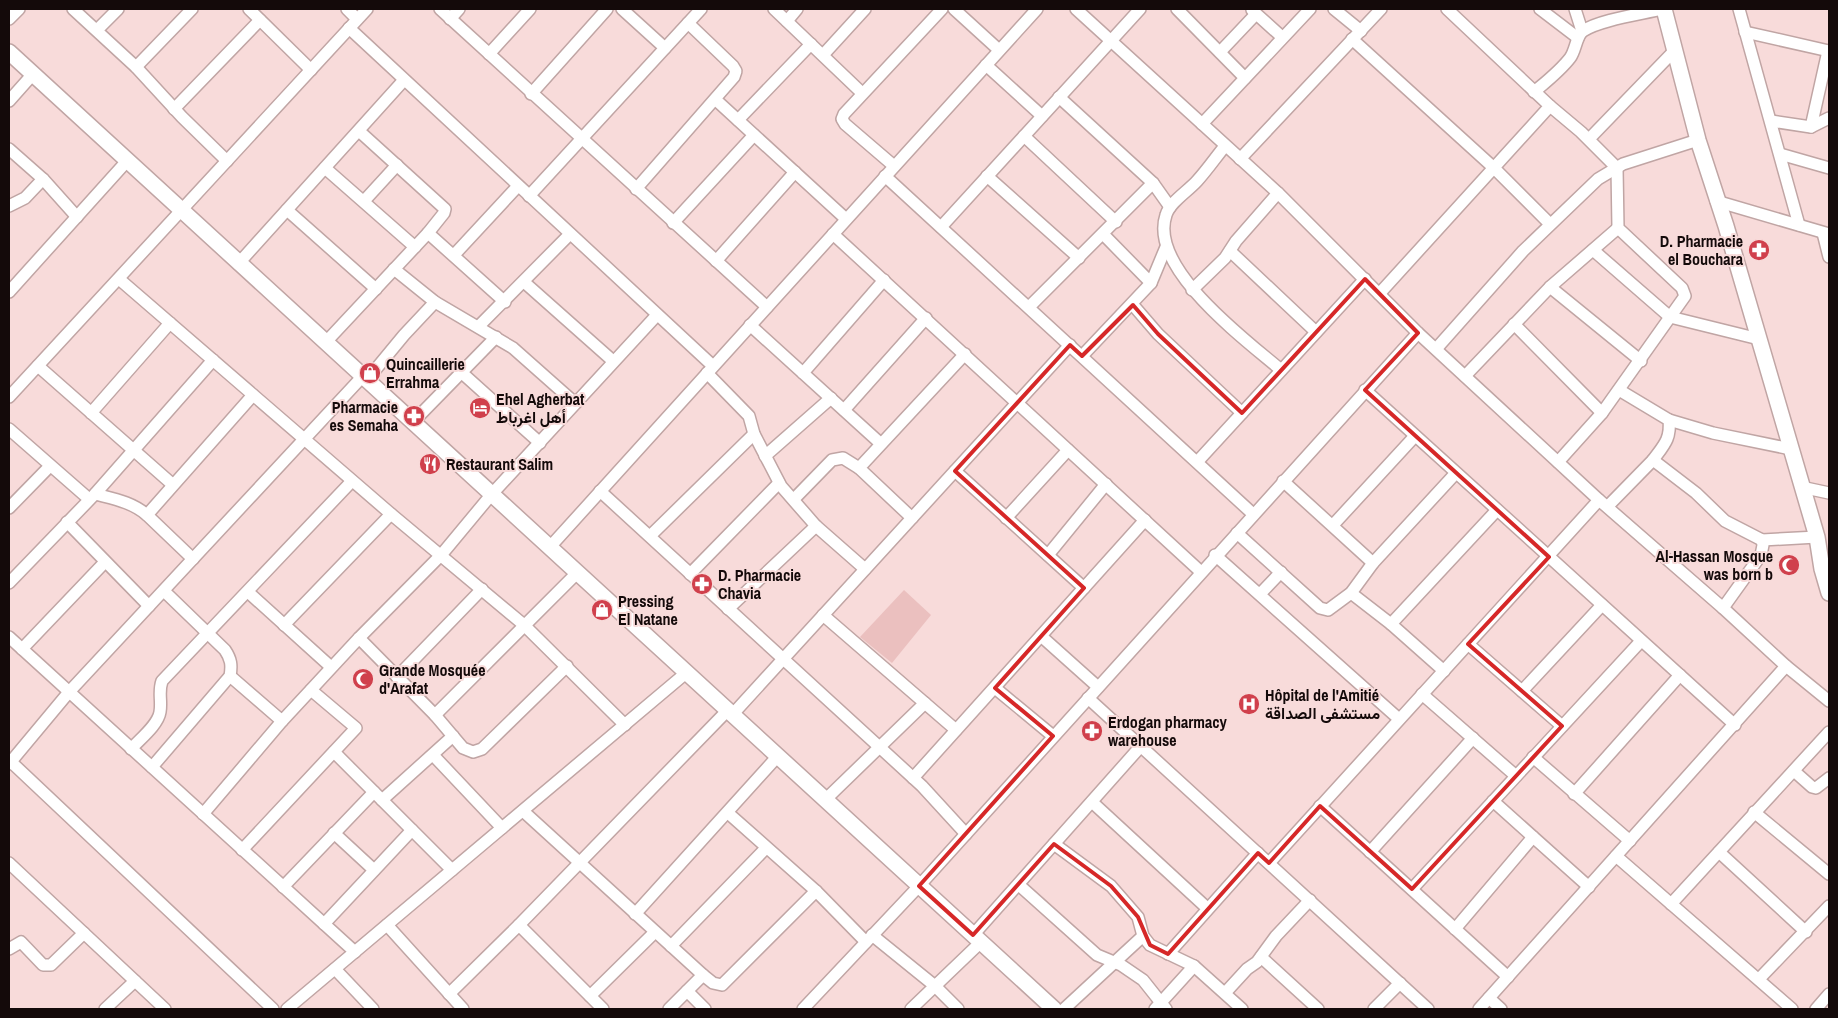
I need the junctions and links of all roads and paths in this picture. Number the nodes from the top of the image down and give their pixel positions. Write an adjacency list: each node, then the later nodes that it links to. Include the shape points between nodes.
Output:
1 (19, 9): 34 (street)
2 (73, 9): 39 (street)
3 (118, 9): 39 (street)
4 (192, 9): 56 (street)
5 (249, 9): 35 (street)
6 (347, 9): 32 (street)
7 (367, 9): 32 (street)
8 (440, 9): 33 (street)
9 (459, 9): 33 (street)
10 (530, 9): 53 (street)
11 (607, 9): 63 (street)
12 (622, 9): 47 (street)
13 (701, 9): 37 (street)
14 (774, 9): 36 (street)
15 (797, 9): 36 (street)
16 (865, 9): 54 (street)
17 (942, 9): 62 (street)
18 (954, 9): 48 (street)
19 (1037, 9): 48 (street)
20 (1076, 9): 45 (street)
21 (1140, 9): 45 (street)
22 (1177, 9): 52 (street)
23 (1310, 9): 43 (street)
24 (1334, 9): 40 (street)
25 (1381, 9): 40 (street)
26 (1447, 9): 61 (street)
27 (1540, 9): 42 (street)
28 (1575, 9): 42 (street)
29 (1663, 9): 42 (street, via 1594,26); 49 (street)
30 (1739, 9): 41 (street)
31 (1254, 11): 43 (street); 52 (street)
32 (357, 19): 38 (street)
33 (450, 19): 53 (street)
34 (9, 20)
35 (260, 20): 57 (street); 68 (street)
36 (787, 21): 46 (street)
37 (688, 22): 47 (street); 65 (street, via 736,71)
38 (349, 28): 57 (street); 60 (street)
39 (97, 30): 56 (street)
40 (1360, 30): 44 (street)
41 (1745, 32): 50 (street); 72 (street)
42 (1580, 35): 61 (street, via 1576,49 1562,67)
43 (1282, 37): 59 (street)
44 (1352, 39): 84 (street); 90 (street)
45 (1111, 40): 64 (street); 73 (street)
46 (811, 44): 54 (street); 71 (street)
47 (665, 48): 79 (street)
48 (999, 50): 55 (street)
49 (1674, 50): 78 (street); 80 (street)
50 (1829, 51): 74 (street)
51 (9, 52): 58 (street)
52 (1220, 52): 59 (street)
53 (489, 54): 63 (street)
54 (823, 55): 62 (street)
55 (986, 66): 69 (street); 88 (street)
56 (136, 67): 68 (street)
57 (311, 70): 86 (street)
58 (33, 74): 66 (street); 85 (street)
59 (1245, 78): 73 (street)
60 (404, 80): 75 (street); 98 (street)
61 (1534, 92): 67 (street)
62 (862, 93): 88 (street, via 842,119)
63 (531, 94): 79 (street)
64 (1059, 98): 69 (street); 97 (street)
65 (716, 100): 71 (street); 99 (street)
66 (9, 101)
67 (1550, 106): 78 (street); 90 (street)
68 (174, 109): 86 (street)
69 (1042, 116): 77 (street)
70 (1829, 118): 74 (street)
71 (738, 120): 76 (street)
72 (1771, 121): 74 (street); 83 (street)
73 (1202, 124): 81 (street)
74 (1811, 127)
75 (359, 131): 87 (street); 89 (street)
76 (754, 135): 93 (street); 111 (street)
77 (1024, 136): 95 (street); 110 (street)
78 (1589, 139): 91 (street)
79 (581, 140): 99 (street); 101 (street)
80 (1698, 140): 91 (street); 103 (street)
81 (1225, 146): 84 (street); 105 (street, via 1198,180)
82 (9, 149): 96 (street)
83 (1780, 154): 92 (street); 113 (street)
84 (1240, 159): 100 (street)
85 (126, 161): 107 (street); 108 (street)
86 (227, 161): 107 (street)
87 (397, 164): 102 (street); 116 (street, via 445,209)
88 (894, 166): 94 (street)
89 (325, 168): 102 (street); 106 (street)
90 (1494, 168): 112 (street); 140 (street)
91 (1617, 168): 112 (street, via 1598,179); 115 (street)
92 (1829, 168)
93 (795, 172): 109 (street); 128 (street)
94 (885, 176): 109 (street); 114 (street)
95 (987, 176): 114 (street); 127 (street)
96 (43, 178): 104 (street, via 25,198); 108 (street)
97 (1152, 183): 105 (street); 110 (street)
98 (518, 186): 101 (street); 125 (street)
99 (636, 189): 111 (street)
100 (1278, 193): 124 (street); 132 (street)
101 (529, 196): 117 (street)
102 (364, 201): 121 (street)
103 (1716, 202): 113 (street); 156 (street)
104 (9, 206)
105 (1170, 207): 122 (street, via 1163,226)
106 (287, 210): 129 (street); 137 (street)
107 (181, 212): 129 (street); 131 (street)
108 (77, 217): 139 (street)
109 (846, 219): 118 (street)
110 (1116, 222): 119 (street)
111 (673, 223): 128 (street)
112 (1550, 224): 159 (street)
113 (1799, 225): 120 (street)
114 (941, 227): 145 (street)
115 (1618, 228): 123 (street); 148 (street, via 1685,292)
116 (428, 232): 121 (street); 125 (street)
117 (570, 234): 134 (street); 146 (street)
118 (833, 234): 133 (street); 144 (street)
119 (1103, 234): 127 (street); 135 (street)
120 (1826, 234): 126 (street)
121 (415, 246): 130 (street)
122 (1166, 247): 135 (street); 138 (street)
123 (1593, 250): 136 (street); 148 (street)
124 (1230, 251): 138 (street); 153 (street)
125 (454, 255): 142 (street)
126 (1829, 257)
127 (1079, 258): 145 (street)
128 (716, 261): 144 (street)
129 (238, 264): 157 (street)
130 (394, 269): 137 (street); 141 (street)
131 (119, 279): 149 (street); 165 (street)
132 (1365, 279): 140 (street); 153 (street)
133 (884, 280): 147 (street); 169 (street)
134 (524, 282): 142 (street); 163 (street)
135 (1151, 282): 143 (street)
136 (1550, 287): 150 (street); 164 (street)
137 (376, 289): 157 (street)
138 (1192, 290): 167 (street)
139 (9, 292)
140 (1379, 294): 154 (street)
141 (435, 302): 152 (street); 171 (street)
142 (505, 302): 152 (street)
143 (1133, 305): 161 (street); 181 (street, via 1158,334)
144 (767, 307): 151 (street)
145 (1029, 307): 158 (street)
146 (657, 315): 163 (street); 166 (street)
147 (926, 318): 160 (street); 179 (street)
148 (1670, 318): 156 (street); 164 (street)
149 (170, 323): 162 (street); 180 (street)
150 (1514, 324): 170 (street); 182 (street)
151 (750, 325): 166 (street); 169 (street)
152 (479, 326): 155 (street)
153 (1316, 332): 167 (street)
154 (1418, 333): 159 (street); 172 (street)
155 (496, 337): 168 (street); 178 (street, via 513,348)
156 (1759, 339): 191 (street)
157 (325, 343): 171 (street)
158 (1070, 345): 161 (street); 177 (street)
159 (1436, 349): 170 (street)
160 (965, 354): 177 (street); 190 (street)
161 (1082, 356): 196 (street)
162 (213, 360): 174 (street); 193 (street)
163 (613, 361): 178 (street)
164 (1641, 361): 173 (street)
165 (38, 366): 175 (street); 180 (street)
166 (710, 370): 186 (street, via 748,416); 208 (street)
167 (1281, 370): 181 (street)
168 (462, 372): 184 (street); 189 (street)
169 (803, 373): 176 (street)
170 (1465, 376): 197 (street)
171 (364, 379): 184 (street); 188 (street)
172 (1365, 390): 187 (street); 203 (street)
173 (1619, 390): 182 (street); 183 (street)
174 (253, 395): 188 (street); 205 (street)
175 (9, 396)
176 (831, 398): 179 (street); 194 (street)
177 (1018, 403): 192 (street); 200 (street)
178 (575, 404): 189 (street)
179 (844, 410): 190 (street)
180 (91, 413): 193 (street)
181 (1242, 413): 196 (street)
182 (1602, 413): 197 (street)
183 (1669, 420): 191 (street); 195 (street, via 1667,441)
184 (412, 423): 210 (street)
185 (9, 429): 198 (street)
186 (754, 434): 194 (street); 226 (street)
187 (1415, 436): 201 (street); 223 (street)
188 (304, 439): 202 (street); 234 (street)
189 (540, 443): 210 (street)
190 (880, 443): 199 (street)
191 (1791, 449): 207 (street)
192 (1068, 450): 206 (street); 220 (street)
193 (134, 451): 205 (street); 211 (street)
194 (764, 456): 204 (street)
195 (1653, 460): 213 (street); 228 (street, via 1696,493 1725,521)
196 (1198, 461): 217 (street)
197 (1558, 462): 213 (street)
198 (50, 466): 211 (street); 214 (street)
199 (859, 468): 212 (street, via 843,458 832,460); 219 (street)
200 (955, 471): 219 (street); 220 (street)
201 (1455, 474): 215 (street); 236 (street)
202 (352, 481): 216 (street); 247 (street)
203 (1283, 481): 217 (street); 223 (street)
204 (779, 483): 212 (street); 242 (street)
205 (172, 484): 218 (street)
206 (1106, 484): 221 (street); 231 (street)
207 (1801, 486): 209 (street); 227 (street)
208 (600, 491): 226 (street); 229 (street)
209 (1829, 493)
210 (491, 495): 229 (street); 230 (street)
211 (92, 497): 218 (street, via 125,502 139,507); 222 (street)
212 (794, 500): 224 (street)
213 (1604, 503): 233 (street); 253 (street)
214 (9, 508)
215 (1497, 510): 233 (street); 256 (street)
216 (391, 514): 230 (street); 257 (street)
217 (1254, 514): 225 (street)
218 (147, 515): 234 (street)
219 (912, 518): 237 (street)
220 (1006, 518): 231 (street)
221 (1145, 520): 239 (street); 244 (street)
222 (67, 522): 235 (street); 243 (street)
223 (1333, 525): 236 (street)
224 (816, 526): 237 (street); 254 (street)
225 (1237, 533): 232 (street); 240 (street)
226 (650, 536): 242 (street)
227 (1817, 537): 228 (street); 238 (street)
228 (1762, 540): 253 (street, via 1760,555)
229 (549, 548): 241 (street)
230 (442, 554): 245 (street); 262 (street)
231 (1048, 555): 244 (street)
232 (1215, 555): 239 (street); 250 (street)
233 (1549, 556): 251 (street); 264 (street)
234 (193, 559): 246 (street)
235 (105, 562): 252 (street); 265 (street)
236 (1373, 563): 248 (street)
237 (865, 569): 255 (street)
238 (1826, 570): 249 (street)
239 (1202, 572): 275 (street)
240 (1281, 572): 248 (street, via 1320,608 1328,610); 250 (street)
241 (577, 573): 258 (street); 271 (street)
242 (690, 574): 254 (street)
243 (9, 583)
244 (1084, 588): 260 (street)
245 (482, 589): 258 (street); 274 (street)
246 (164, 591): 252 (street); 259 (street)
247 (248, 592): 257 (street); 259 (street)
248 (1351, 593): 256 (street)
249 (1829, 593)
250 (1260, 594): 286 (street)
251 (1602, 605): 263 (street); 278 (street)
252 (149, 606): 279 (street)
253 (1723, 608): 268 (street)
254 (728, 609): 266 (street)
255 (823, 615): 266 (street); 283 (street)
256 (1391, 624): 270 (street)
257 (284, 625): 269 (street)
258 (524, 625): 267 (street); 285 (street)
259 (209, 634): 273 (street, via 231,659); 298 (street, via 162,681 157,720)
260 (1041, 636): 275 (street); 276 (street)
261 (9, 637): 265 (street)
262 (359, 638): 269 (street); 274 (street)
263 (1641, 640): 272 (street); 290 (street)
264 (1468, 644): 270 (street); 278 (street)
265 (22, 649): 279 (street)
266 (783, 659): 284 (street); 296 (street)
267 (566, 666): 288 (street); 293 (street, via 482,748 473,752 463,748)
268 (1786, 666): 282 (street); 289 (street)
269 (331, 668): 277 (street)
270 (1444, 672): 280 (street)
271 (686, 673): 284 (street); 288 (street)
272 (1680, 675): 289 (street); 309 (street)
273 (230, 676): 287 (street); 304 (street)
274 (397, 677): 285 (street)
275 (1098, 687): 281 (street)
276 (994, 688): 291 (street); 294 (street)
277 (311, 690): 287 (street); 299 (street, via 356,728)
278 (1522, 691): 290 (street)
279 (69, 692): 298 (street); 303 (street)
280 (1422, 694): 286 (street); 295 (street)
281 (1088, 698): 294 (street); 297 (street)
282 (1829, 701)
283 (925, 703): 291 (street); 296 (street)
284 (730, 713): 301 (street); 334 (street)
285 (435, 715): 293 (street)
286 (1399, 719): 314 (street)
287 (282, 721): 318 (street)
288 (625, 725): 315 (street)
289 (1735, 725): 324 (street)
290 (1562, 726): 302 (street)
291 (956, 730): 307 (street)
292 (1829, 732): 305 (street)
293 (453, 736): 300 (street)
294 (1053, 736): 322 (street)
295 (1473, 738): 306 (street); 328 (street)
296 (878, 746): 307 (street); 311 (street)
297 (1141, 746): 313 (street); 330 (street)
298 (131, 749): 304 (street)
299 (334, 752): 310 (street); 327 (street)
300 (433, 755): 310 (street); 319 (street)
301 (777, 757): 311 (street); 317 (street)
302 (1533, 758): 306 (street); 309 (street)
303 (9, 762): 382 (street)
304 (152, 767): 318 (street)
305 (1794, 771): 308 (street, via 1816,788); 316 (street)
306 (1516, 776): 312 (street)
307 (913, 778): 322 (street)
308 (1829, 778)
309 (1574, 794): 324 (street)
310 (378, 796): 320 (street); 321 (street)
311 (825, 800): 339 (street)
312 (1493, 801): 323 (street); 342 (street)
313 (1092, 802): 325 (street); 347 (street)
314 (1320, 806): 328 (street); 332 (street)
315 (523, 811): 319 (street); 334 (street)
316 (1754, 812): 329 (street); 337 (street)
317 (728, 813): 326 (street); 348 (street)
318 (203, 814): 327 (street)
319 (502, 828): 336 (street)
320 (412, 830): 335 (street); 336 (street)
321 (334, 833): 335 (street); 341 (street)
322 (966, 834): 339 (street)
323 (1533, 837): 340 (street); 352 (street)
324 (1630, 841): 331 (street)
325 (1054, 844): 338 (street); 356 (street, via 1111,886 1138,917)
326 (766, 848): 343 (street); 359 (street)
327 (242, 850): 341 (street)
328 (1370, 852): 342 (street)
329 (1718, 852): 345 (street); 354 (street)
330 (1258, 853): 332 (street); 347 (street)
331 (1616, 856): 340 (street); 345 (street)
332 (1269, 862): 344 (street)
333 (9, 863): 355 (street)
334 (580, 863): 348 (street); 351 (street)
335 (374, 870): 349 (street)
336 (452, 870): 350 (street)
337 (1829, 874)
338 (1019, 885): 358 (street); 364 (street, via 1097,955)
339 (919, 886): 357 (street); 358 (street)
340 (1589, 886): 368 (street)
341 (283, 887): 349 (street)
342 (1412, 889): 352 (street)
343 (816, 891): 357 (street); 367 (street, via 722,985)
344 (1310, 900): 363 (street, via 1276,936); 371 (street)
345 (1671, 904): 369 (street)
346 (1829, 906): 354 (street)
347 (1207, 908): 362 (street)
348 (635, 914): 353 (street)
349 (324, 924): 361 (street)
350 (387, 925): 361 (street); 375 (street)
351 (520, 925): 375 (street); 377 (street)
352 (1455, 929): 368 (street)
353 (655, 932): 359 (street); 377 (street)
354 (1806, 932): 369 (street)
355 (84, 933): 360 (street, via 52,965 43,965 20,942); 370 (street)
356 (1143, 936): 362 (street, via 1150,945); 364 (street)
357 (869, 938): 372 (street); 389 (street)
358 (977, 938): 372 (street); 392 (street)
359 (671, 946): 367 (street)
360 (9, 949)
361 (355, 952): 366 (street)
362 (1168, 954): 365 (street)
363 (1262, 957): 374 (street); 395 (street)
364 (1114, 962): 379 (street, via 1143,980); 393 (street)
365 (1194, 966): 374 (street); 379 (street)
366 (335, 969): 383 (street); 384 (street)
367 (703, 976): 373 (street)
368 (1508, 977): 378 (street)
369 (1759, 979): 400 (street)
370 (135, 981): 380 (street); 381 (street)
371 (1400, 983): 396 (street); 397 (street)
372 (935, 986): 390 (street); 391 (street)
373 (687, 991): 387 (street); 388 (street)
374 (1226, 993): 394 (street)
375 (449, 994): 385 (street)
376 (1829, 994): 401 (street)
377 (590, 996): 386 (street)
378 (1489, 998): 398 (street); 399 (street)
379 (1160, 1007)
380 (105, 1009)
381 (165, 1009)
382 (273, 1009)
383 (287, 1009)
384 (372, 1009)
385 (463, 1009)
386 (603, 1009)
387 (669, 1009)
388 (705, 1009)
389 (803, 1009)
390 (911, 1009)
391 (958, 1009)
392 (1054, 1009)
393 (1064, 1009)
394 (1242, 1009)
395 (1318, 1009)
396 (1374, 1009)
397 (1428, 1009)
398 (1479, 1009)
399 (1501, 1009)
400 (1792, 1009)
401 (1816, 1009)

